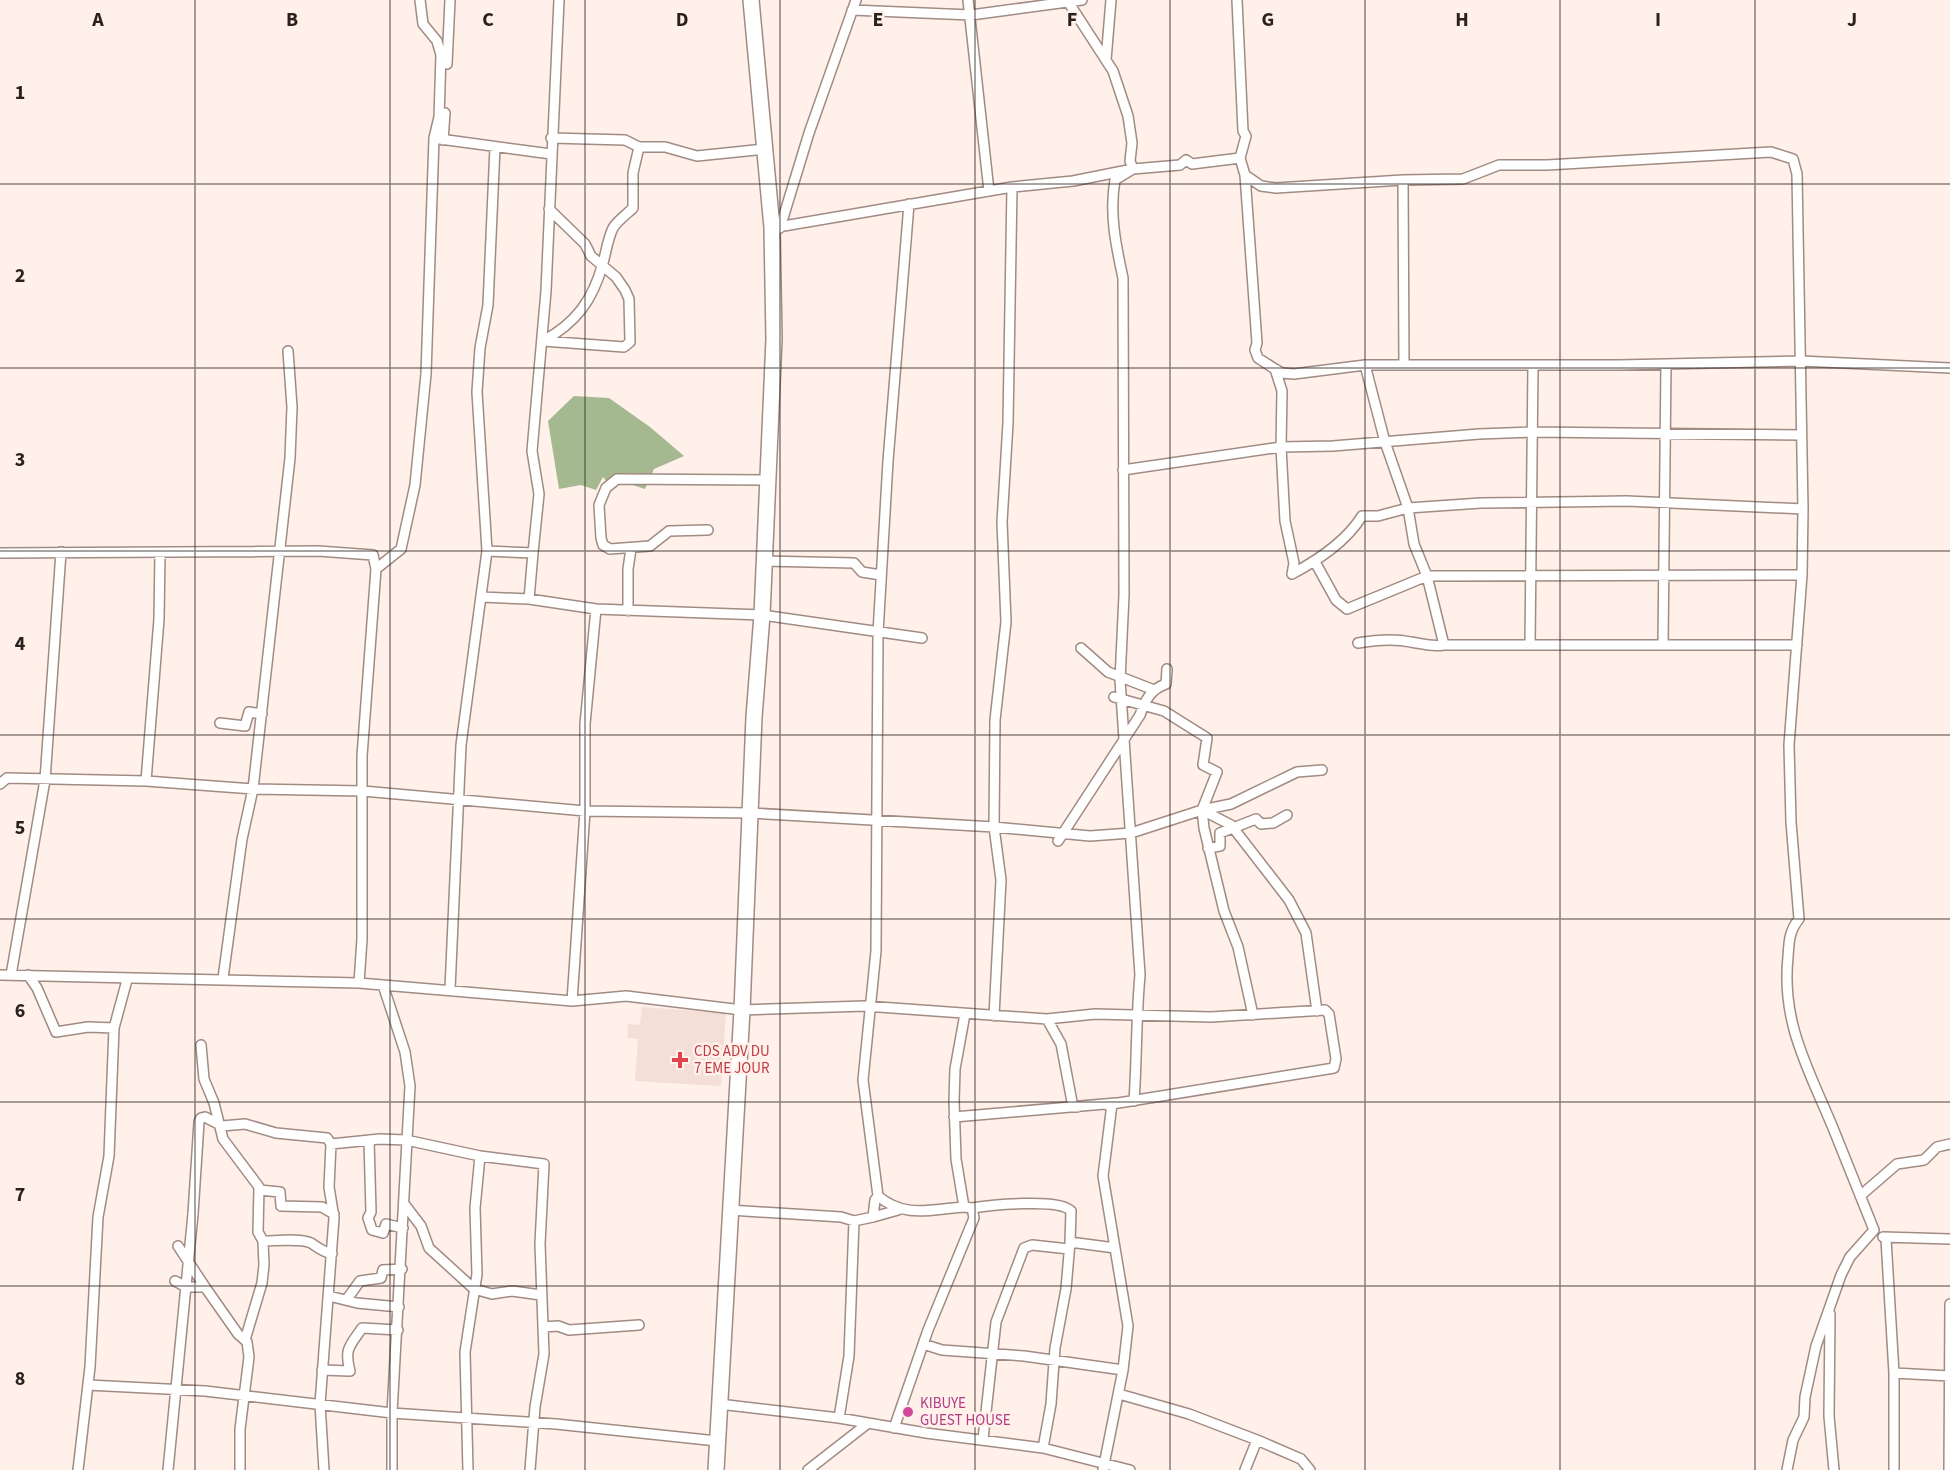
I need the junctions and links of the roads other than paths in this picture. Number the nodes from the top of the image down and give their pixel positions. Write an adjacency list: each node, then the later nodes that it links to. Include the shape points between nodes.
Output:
1 (420, 0): 15 (street, via 423,24 437,40 441,55)
2 (450, 0): 15 (street)
3 (559, 0): 14 (street)
4 (751, 0): 18 (highway)
5 (856, 0): 11 (street)
6 (968, 0): 12 (street)
7 (1082, 0): 10 (street)
8 (1111, 0): 13 (street)
9 (1237, 0): 20 (street, via 1246,136)
10 (1068, 1): 12 (street); 13 (street)
11 (852, 10): 12 (street); 28 (street)
12 (971, 15): 25 (street)
13 (1106, 60): 21 (street, via 1128,116)
14 (551, 138): 17 (street, via 625,140); 19 (street)
15 (439, 139): 16 (street); 60 (street, via 426,374 415,485 401,549)
16 (495, 147): 19 (street); 53 (street, via 488,305 477,392)
17 (639, 147): 18 (street, via 665,147 697,156); 29 (street, via 633,173 633,208 614,226)
18 (765, 149): 28 (highway)
19 (551, 154): 27 (street)
20 (1240, 158): 21 (street, via 1192,164 1186,160 1180,165); 22 (street)
21 (1133, 169): 24 (street, via 1073,181); 44 (street, via 1115,180 1112,195 1115,243 1123,278)
22 (1245, 175): 23 (street, via 1261,186 1276,188); 38 (street, via 1255,350 1258,358)
23 (1403, 180): 32 (street, via 1464,179 1499,165 1771,152 1793,159 1797,174); 34 (street)
24 (1012, 187): 25 (street); 99 (street, via 1008,423 1002,522 1006,622 995,720)
25 (989, 191): 26 (street)
26 (909, 204): 28 (street); 61 (street)
27 (549, 209): 29 (street); 30 (street)
28 (776, 228): 45 (highway)
29 (602, 265): 30 (street, via 588,303 566,327); 30 (street, via 616,277 629,299 630,342 624,347)
30 (543, 341): 57 (street, via 532,451 538,494)
31 (288, 351): 52 (street, via 290,458)
32 (1801, 361): 33 (street); 37 (street); 41 (street)
33 (1666, 364): 35 (street); 40 (street)
34 (1404, 365): 35 (street); 36 (street)
35 (1533, 365): 39 (street)
36 (1365, 366): 38 (street, via 1294,374); 42 (street)
37 (1950, 368)
38 (1275, 369): 43 (street, via 1282,391)
39 (1533, 432): 40 (street); 42 (street); 46 (street)
40 (1666, 435): 41 (street); 47 (street)
41 (1801, 435): 49 (street)
42 (1385, 442): 43 (street); 48 (street)
43 (1281, 447): 44 (street); 59 (street, via 1292,574)
44 (1123, 470): 80 (street)
45 (766, 480): 51 (street, via 612,481 598,505 601,538 610,549); 58 (highway)
46 (1530, 503): 47 (street); 48 (street); 62 (street)
47 (1665, 503): 49 (street); 63 (street)
48 (1408, 508): 59 (street, via 1362,516 1353,529); 65 (street, via 1414,544)
49 (1803, 509): 64 (street)
50 (708, 530): 51 (street, via 669,531 650,546)
51 (631, 549): 69 (street)
52 (280, 551): 56 (street); 60 (street, via 373,555); 84 (street)
53 (487, 551): 57 (street); 66 (street)
54 (0, 552): 55 (street)
55 (60, 552): 56 (street); 88 (street)
56 (160, 553): 89 (street)
57 (533, 553): 67 (street)
58 (763, 561): 61 (street, via 854,563 862,572); 70 (highway)
59 (1315, 561): 65 (street, via 1336,600 1347,609)
60 (376, 569): 92 (street)
61 (881, 574): 71 (street)
62 (1530, 575): 63 (street); 65 (street); 74 (street)
63 (1664, 575): 64 (street); 76 (street)
64 (1802, 575): 77 (street)
65 (1427, 576): 75 (street)
66 (481, 597): 67 (street); 93 (street, via 461,745)
67 (529, 599): 68 (street)
68 (596, 609): 69 (street); 95 (street, via 585,724)
69 (628, 611): 70 (street)
70 (762, 615): 71 (street); 96 (highway)
71 (878, 633): 72 (street); 98 (street)
72 (922, 638)
73 (1358, 643): 75 (street, via 1379,639 1428,647)
74 (1530, 644): 75 (street); 76 (street)
75 (1444, 645)
76 (1663, 645): 77 (street)
77 (1797, 645): 135 (street, via 1789,745 1799,919 1791,930 1786,973 1788,997 1804,1065)
78 (1081, 648): 80 (street, via 1108,672)
79 (1167, 669): 81 (street, via 1166,684)
80 (1121, 676): 81 (street); 82 (street)
81 (1154, 690): 83 (street)
82 (1118, 698): 83 (street); 86 (street)
83 (1143, 705): 86 (street); 94 (street, via 1164,711 1207,738 1203,765 1217,772)
84 (262, 714): 85 (street, via 249,712 245,726); 91 (street)
85 (220, 723)
86 (1124, 740): 101 (street); 102 (street)
87 (1322, 770): 94 (street, via 1297,772 1231,804)
88 (45, 780): 89 (street); 90 (street, via 7,778); 105 (street)
89 (146, 782): 91 (street)
90 (0, 784)
91 (253, 789): 92 (street); 107 (street, via 242,839)
92 (363, 790): 93 (street); 109 (street)
93 (458, 800): 95 (street); 111 (street)
94 (1202, 810): 100 (street); 101 (street); 103 (street)
95 (585, 811): 96 (street); 112 (street)
96 (751, 813): 98 (street); 114 (highway)
97 (1287, 815): 100 (street, via 1273,823 1261,824 1256,819)
98 (876, 821): 99 (street); 113 (street)
99 (994, 827): 102 (street); 119 (street, via 1001,880)
100 (1233, 827): 103 (street, via 1220,833 1220,846); 115 (street, via 1289,900 1306,933)
101 (1131, 834): 102 (street); 117 (street, via 1140,975)
102 (1061, 837)
103 (1208, 848): 118 (street, via 1238,947)
104 (0, 975): 105 (street)
105 (11, 975): 106 (street)
106 (28, 975): 108 (street); 121 (street, via 56,1032)
107 (223, 978): 108 (street); 109 (street)
108 (127, 980): 121 (street)
109 (359, 983): 110 (street)
110 (383, 985): 111 (street); 129 (street, via 405,1052 410,1086)
111 (450, 989): 112 (street)
112 (572, 1001): 114 (street, via 626,996)
113 (872, 1007): 114 (street); 116 (street); 134 (street, via 863,1080)
114 (742, 1010): 138 (highway)
115 (1317, 1011): 118 (street); 123 (street, via 1329,1014 1334,1068)
116 (964, 1014): 119 (street); 126 (street, via 955,1070)
117 (1136, 1015): 118 (street); 120 (street); 123 (street)
118 (1253, 1015)
119 (994, 1016): 120 (street)
120 (1047, 1019): 125 (street, via 1061,1044)
121 (114, 1028): 175 (street, via 112,1120 98,1217 98,1268)
122 (201, 1045): 127 (street, via 204,1079)
123 (1134, 1101): 124 (street); 125 (street)
124 (1112, 1104): 125 (street); 150 (street, via 1103,1176)
125 (1073, 1107): 126 (street)
126 (954, 1117): 137 (street, via 956,1159)
127 (220, 1125): 130 (street, via 245,1124 327,1138); 133 (street, via 223,1139); 152 (street, via 205,1117 199,1122)
128 (369, 1140): 129 (street); 130 (street); 143 (street, via 368,1218 372,1230 383,1233 387,1224)
129 (406, 1140): 132 (street); 136 (street)
130 (331, 1144): 140 (street, via 329,1188)
131 (1950, 1144): 135 (street, via 1937,1147 1924,1160 1897,1164)
132 (480, 1156): 157 (street); 158 (street, via 544,1164)
133 (260, 1190): 140 (street, via 280,1192 281,1206 322,1207); 147 (street, via 258,1232)
134 (878, 1196): 139 (street); 141 (street)
135 (1860, 1196): 144 (street)
136 (405, 1205): 143 (street); 157 (street, via 421,1226 429,1248)
137 (968, 1207): 139 (street); 149 (street, via 1068,1207 1072,1213); 168 (street, via 973,1224)
138 (730, 1210): 142 (street, via 841,1216); 180 (highway)
139 (898, 1210): 141 (street)
140 (334, 1214): 151 (street)
141 (873, 1217): 142 (street)
142 (854, 1221): 182 (street, via 849,1356)
143 (403, 1228): 153 (street)
144 (1874, 1230): 145 (street); 163 (street, via 1850,1257)
145 (1886, 1239): 146 (street); 173 (street)
146 (1950, 1239)
147 (263, 1241): 151 (street, via 297,1240); 167 (street, via 262,1283)
148 (178, 1246): 152 (street)
149 (1070, 1246): 150 (street); 169 (street, via 1024,1248 996,1322); 170 (street)
150 (1115, 1248): 172 (street, via 1128,1326)
151 (332, 1254): 159 (street)
152 (188, 1265): 155 (street); 156 (street)
153 (402, 1269): 160 (street, via 383,1270 381,1278 360,1281); 162 (street)
154 (175, 1281): 155 (street)
155 (186, 1287): 156 (street); 176 (street)
156 (205, 1287): 167 (street)
157 (474, 1289): 158 (street, via 492,1294 512,1291); 183 (street, via 465,1352)
158 (541, 1295): 165 (street)
159 (329, 1296): 160 (street); 171 (street)
160 (347, 1299): 162 (street)
161 (1950, 1304): 174 (street)
162 (399, 1307): 166 (street)
163 (1831, 1307): 204 (street, via 1816,1346 1804,1417 1793,1440); 205 (street, via 1829,1416)
164 (639, 1325): 165 (street, via 569,1330)
165 (543, 1327): 184 (street, via 544,1354)
166 (398, 1330): 171 (street, via 362,1328 346,1356 350,1371); 181 (street)
167 (244, 1340): 178 (street, via 249,1357)
168 (923, 1344): 169 (street, via 942,1350); 186 (street)
169 (991, 1354): 170 (street); 187 (street)
170 (1055, 1361): 172 (street); 190 (street)
171 (322, 1370): 179 (street)
172 (1123, 1370): 177 (street)
173 (1894, 1373): 174 (street); 206 (street)
174 (1949, 1376): 207 (street)
175 (88, 1384): 176 (street); 192 (street)
176 (177, 1391): 178 (street); 193 (street)
177 (1119, 1394): 188 (street, via 1189,1414); 191 (street)
178 (243, 1396): 179 (street); 194 (street)
179 (320, 1404): 181 (street); 195 (street)
180 (719, 1404): 182 (street); 189 (highway)
181 (392, 1413): 183 (street); 196 (street)
182 (839, 1418): 185 (street)
183 (467, 1419): 184 (street); 197 (street)
184 (534, 1424): 189 (street); 198 (street)
185 (867, 1424): 186 (street); 200 (street)
186 (894, 1428): 187 (street)
187 (983, 1439): 190 (street)
188 (1257, 1440): 202 (street); 203 (street, via 1300,1459)
189 (717, 1441): 199 (highway)
190 (1043, 1448): 191 (street)
191 (1104, 1467): 201 (street)
192 (78, 1470)
193 (168, 1470)
194 (240, 1470)
195 (324, 1470)
196 (392, 1470)
197 (468, 1470)
198 (530, 1470)
199 (716, 1470)
200 (808, 1470)
201 (1130, 1470)
202 (1245, 1470)
203 (1310, 1470)
204 (1786, 1470)
205 (1834, 1470)
206 (1893, 1470)
207 (1949, 1470)

